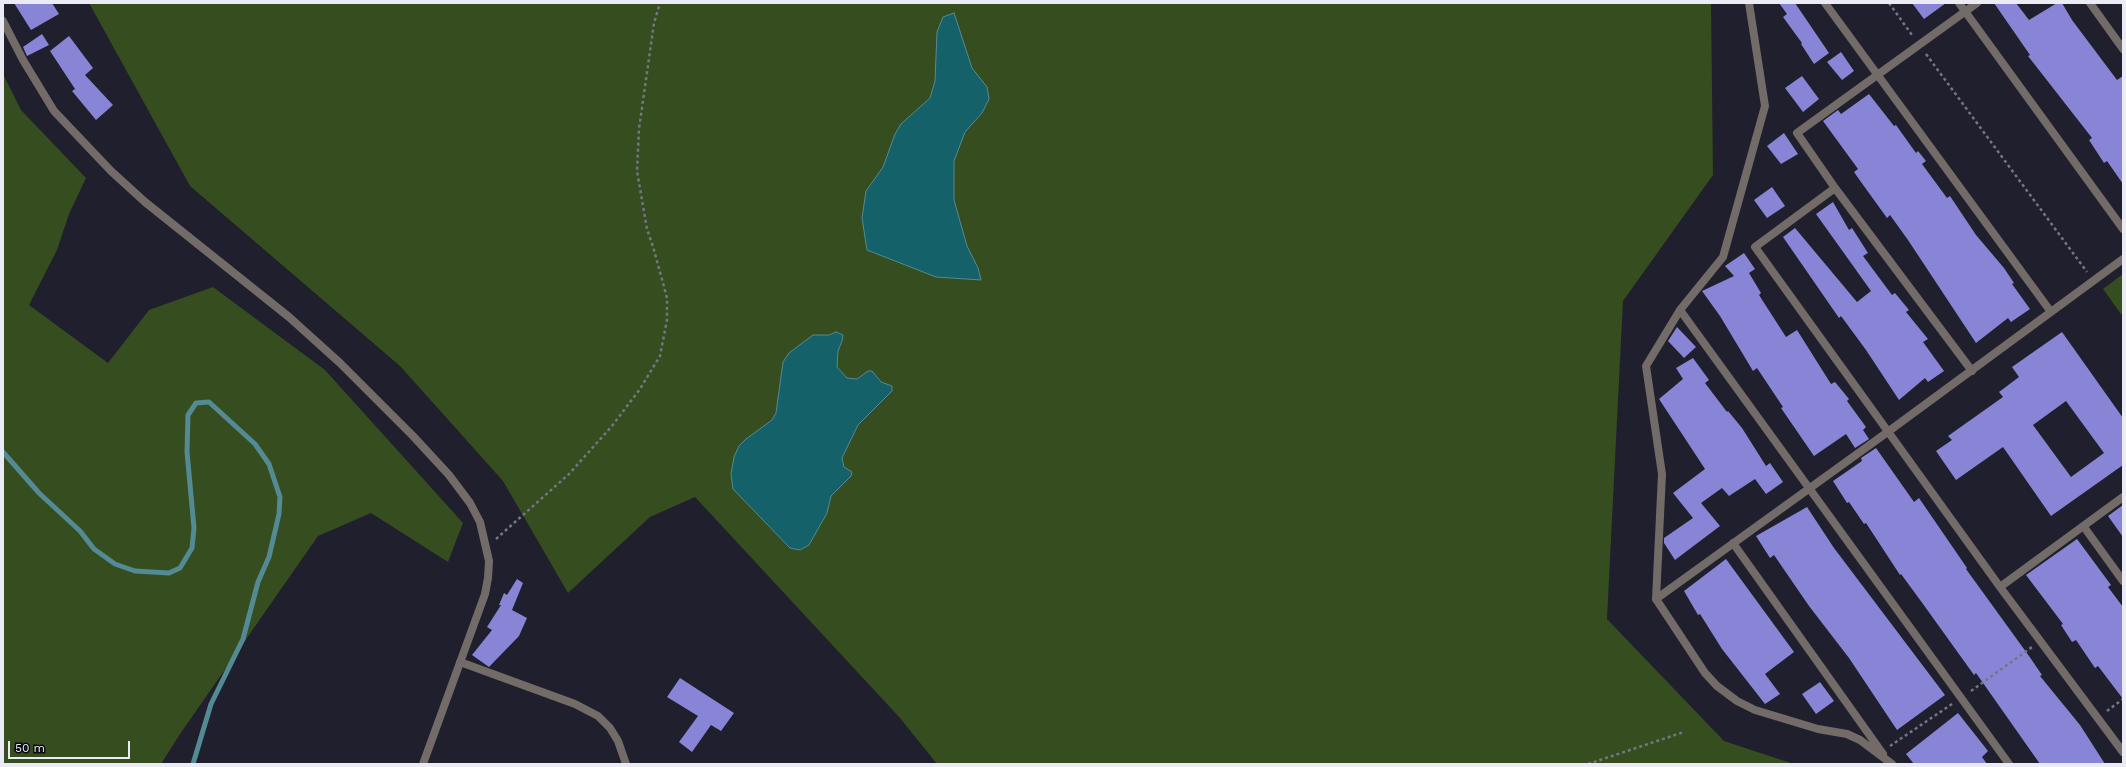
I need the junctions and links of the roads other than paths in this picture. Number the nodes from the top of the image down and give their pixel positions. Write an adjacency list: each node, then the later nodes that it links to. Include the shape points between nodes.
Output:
1 (1749, 3): 13 (street, via 1765,106 1723,257)
2 (1825, 3): 9 (street)
3 (1959, 3): 6 (street)
4 (1977, 3): 6 (street)
5 (2090, 3): 8 (street)
6 (1966, 12): 9 (street); 11 (street)
7 (3, 21): 24 (street, via 23,60 54,110 111,171 145,202 289,317 340,363 414,436 450,475 470,503 480,522 489,561 485,594)
8 (2123, 49)
9 (1877, 74): 10 (street, via 1797,133); 14 (street)
10 (1835, 188): 15 (street); 16 (street, via 1755,247)
11 (2123, 229)
12 (2123, 259): 14 (street)
13 (1680, 310): 17 (street); 23 (street, via 1646,366 1662,474)
14 (2051, 312): 15 (street)
15 (1972, 371): 16 (street)
16 (1889, 431): 17 (street); 22 (street)
17 (1809, 488): 20 (street); 29 (street)
18 (2123, 497): 19 (street)
19 (2084, 527): 21 (street); 22 (street)
20 (1733, 543): 23 (street); 26 (street)
21 (2123, 581)
22 (2000, 587): 25 (street)
23 (1656, 599): 26 (street, via 1705,672 1717,686 1737,701 1755,710 1818,729 1847,734 1860,740)
24 (460, 662): 27 (street); 28 (street, via 575,704 598,716 618,741)
25 (2123, 752)
26 (1890, 762)
27 (423, 764)
28 (626, 764)
29 (2009, 764)

